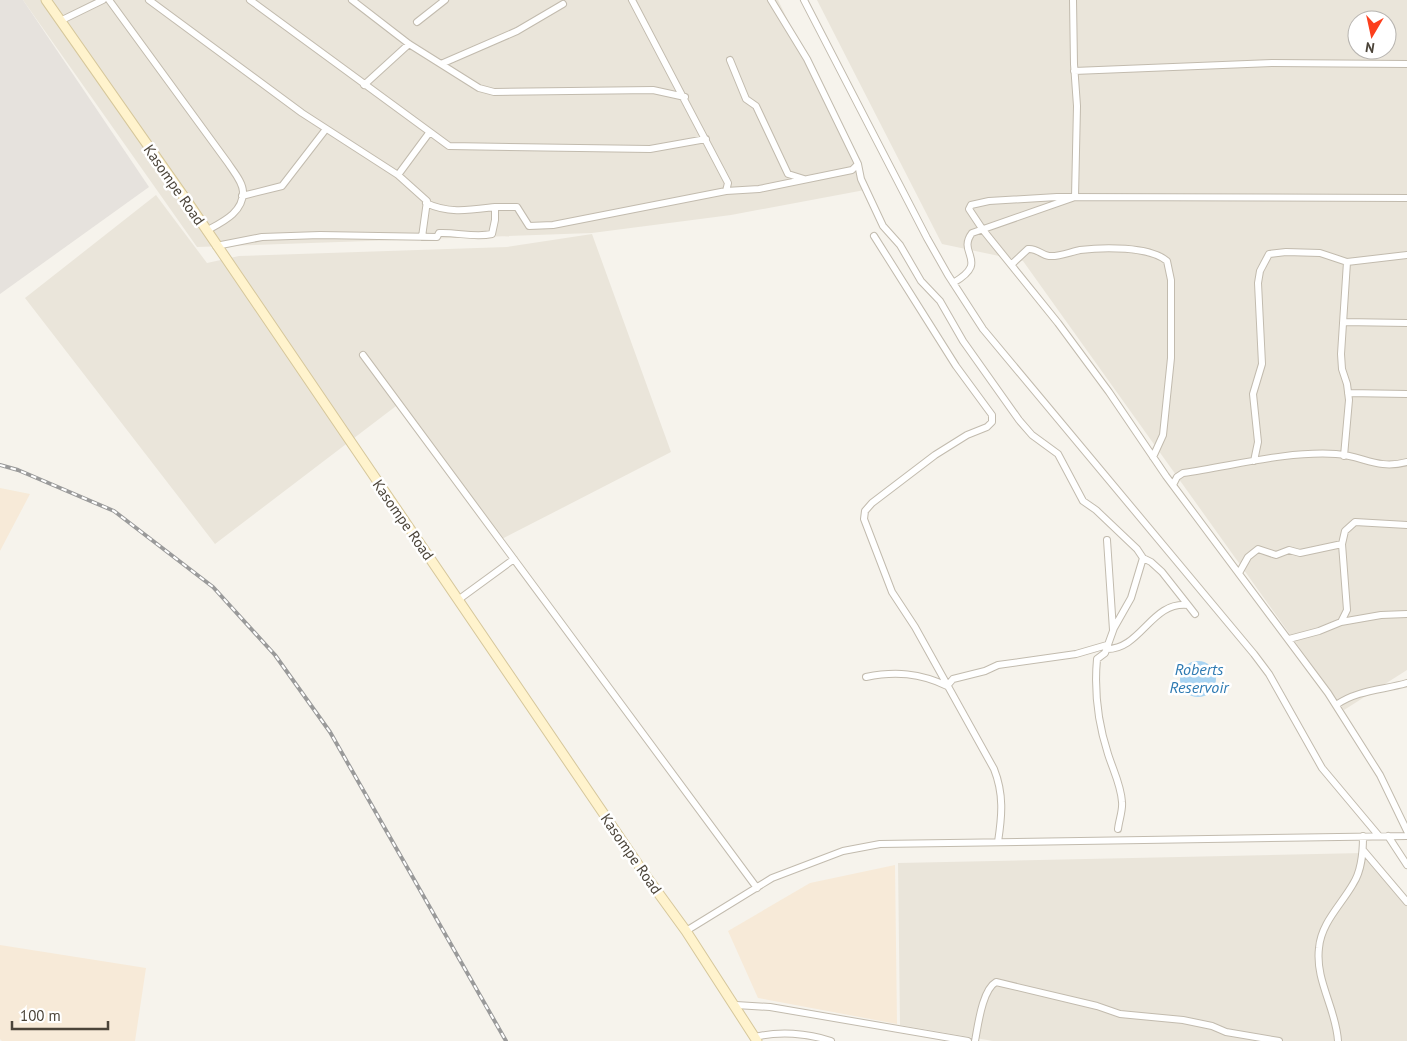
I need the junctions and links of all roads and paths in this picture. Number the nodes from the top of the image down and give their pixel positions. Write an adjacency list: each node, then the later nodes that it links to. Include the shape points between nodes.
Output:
1 (46, 0): 13 (street, Kasompe Road)
2 (103, 0): 13 (street)
3 (109, 0): 29 (street, via 228,163 241,185)
4 (149, 0): 22 (street)
5 (250, 0): 20 (street)
6 (352, 0): 15 (street)
7 (445, 0): 14 (street)
8 (632, 0): 21 (street)
9 (771, 0): 25 (street, via 807,59)
10 (804, 0): 42 (street)
11 (1073, 0): 19 (street)
12 (564, 4): 17 (street, via 517,31)
13 (60, 21): 35 (street, Kasompe Road)
14 (417, 22)
15 (409, 44): 17 (street); 20 (street)
16 (730, 60): 27 (street, via 746,99 756,106 788,174)
17 (441, 64): 21 (street, via 479,88 494,92 653,90)
18 (1407, 64): 19 (street, via 1272,63)
19 (1074, 71): 30 (street, via 1077,115)
20 (364, 85): 23 (street)
21 (684, 97): 24 (street)
22 (326, 130): 26 (street); 29 (street, via 282,186)
23 (429, 133): 24 (street, via 453,147 650,149); 26 (street)
24 (706, 140): 28 (street, via 728,183)
25 (858, 164): 27 (street, via 852,170); 56 (street, via 861,179 883,226 940,301 963,341 1019,420 1032,435 1054,449 1083,501 1102,514)
26 (398, 175): 32 (street, via 426,198)
27 (805, 180): 28 (street, via 759,189)
28 (726, 191): 33 (street, via 553,225 530,226 517,206)
29 (242, 196): 35 (street, via 236,212)
30 (1075, 197): 31 (street); 34 (street); 34 (street, via 971,205 971,214)
31 (1407, 198)
32 (426, 203): 33 (street, via 440,210 458,212); 36 (street)
33 (494, 207): 36 (street, via 492,234 465,236 439,233 438,238)
34 (983, 230): 41 (street); 42 (street, via 969,237 969,273)
35 (206, 231): 38 (street, Kasompe Road)
36 (422, 236): 38 (street, via 262,237)
37 (874, 236): 69 (street, via 956,366 992,415 992,422 987,427 935,455 865,511 865,527 892,592)
38 (216, 246): 59 (street, Kasompe Road)
39 (1407, 255): 40 (street)
40 (1347, 262): 43 (street); 50 (street, via 1320,254 1286,252 1269,254 1265,260 1258,283 1262,364 1252,394 1258,442)
41 (1012, 264): 48 (street); 48 (street, via 1028,249 1034,248 1048,256 1087,250 1130,250 1160,255 1167,261 1171,280 1171,358 1165,421)
42 (953, 283): 74 (street, via 983,328 1254,654 1269,674 1322,768)
43 (1343, 322): 44 (street); 46 (street, via 1342,369)
44 (1407, 323)
45 (363, 355): 57 (street)
46 (1348, 393): 47 (street); 49 (street)
47 (1407, 394)
48 (1153, 456): 52 (street)
49 (1344, 456): 50 (street, via 1315,455); 51 (street, via 1390,466)
50 (1254, 461): 52 (street, via 1183,473)
51 (1406, 465)
52 (1173, 486): 58 (street)
53 (1407, 525): 55 (street, via 1355,522 1345,531)
54 (1106, 540): 64 (street)
55 (1342, 544): 58 (street, via 1300,553 1289,550 1276,555 1258,549 1248,557); 63 (street, via 1347,610)
56 (1143, 558): 60 (street, via 1162,572); 64 (street, via 1131,598)
57 (514, 559): 59 (street); 80 (street)
58 (1239, 573): 65 (street)
59 (458, 600): 82 (street, Kasompe Road)
60 (1188, 605): 61 (street); 66 (street, via 1170,606 1126,643 1113,650)
61 (1195, 614)
62 (1407, 614): 63 (street)
63 (1342, 622): 65 (street)
64 (1113, 631): 66 (street)
65 (1289, 639): 70 (street)
66 (1107, 647): 69 (street, via 998,664 985,671 953,679); 71 (street, via 1097,659 1096,694 1100,722 1122,803)
67 (866, 677): 69 (street, via 889,673 916,675)
68 (1407, 683): 70 (street, via 1371,690)
69 (948, 686): 77 (street, via 1001,785)
70 (1336, 705): 72 (street, via 1380,775)
71 (1118, 828)
72 (1407, 831)
73 (1363, 836): 74 (street); 77 (street); 78 (street)
74 (1379, 836): 75 (street)
75 (1388, 836): 76 (street); 79 (street)
76 (1407, 836)
77 (998, 842): 80 (street, via 880,844 843,851 795,868)
78 (1363, 850): 81 (street); 89 (street, via 1354,883 1324,927 1318,948 1320,974 1332,1008)
79 (1407, 864)
80 (757, 888): 82 (street)
81 (1407, 902)
82 (686, 931): 83 (street, Kasompe Road)
83 (736, 1005): 84 (street, Kasompe Road); 86 (street, via 770,1007)
84 (756, 1039): 85 (street, via 768,1033 789,1033)
85 (831, 1041)
86 (968, 1041)
87 (975, 1041): 88 (street, via 982,1005 996,982 1120,1014 1183,1020 1226,1032)
88 (1279, 1041)
89 (1338, 1041)

